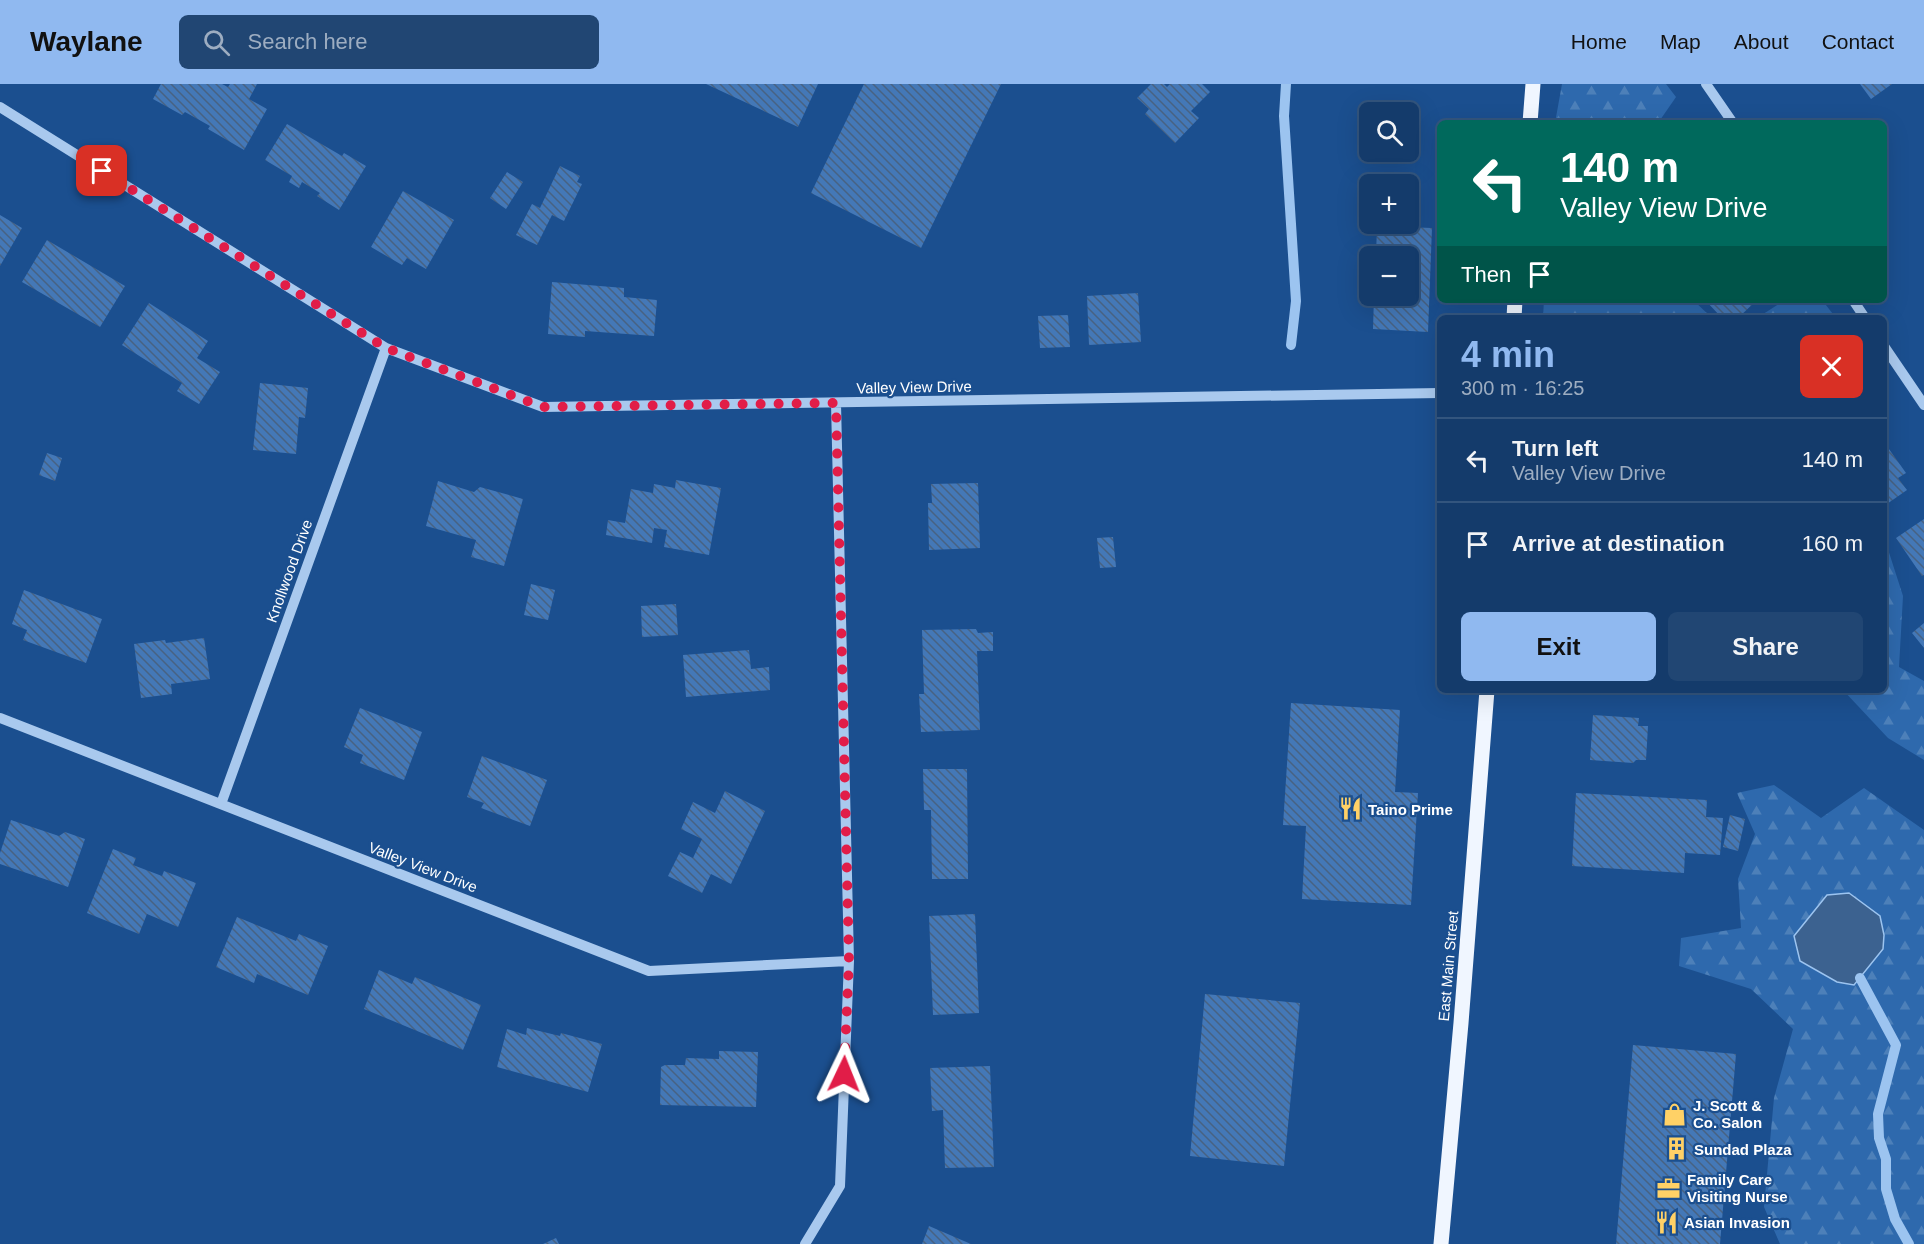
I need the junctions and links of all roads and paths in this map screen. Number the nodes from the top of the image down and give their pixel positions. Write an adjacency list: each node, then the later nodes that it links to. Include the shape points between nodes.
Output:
1 (1533, 84): 4 (main road)
2 (1706, 84): 5 (street)
3 (0, 107): 6 (street, Valley View Drive)
4 (1530, 120)
5 (1731, 120)
6 (386, 348): 9 (street, Valley View Drive, via 543,407); 13 (street, Knollwood Drive)
7 (1887, 350): 10 (street)
8 (1437, 393): 9 (street, Valley View Drive)
9 (836, 403): 14 (street)
10 (1924, 405)
11 (1487, 693): 16 (main road, East Main Street)
12 (0, 718): 13 (street, Valley View Drive)
13 (221, 804): 14 (street, Valley View Drive, via 648,971)
14 (849, 961): 15 (street, via 840,1186)
15 (805, 1244)
16 (1442, 1244)

